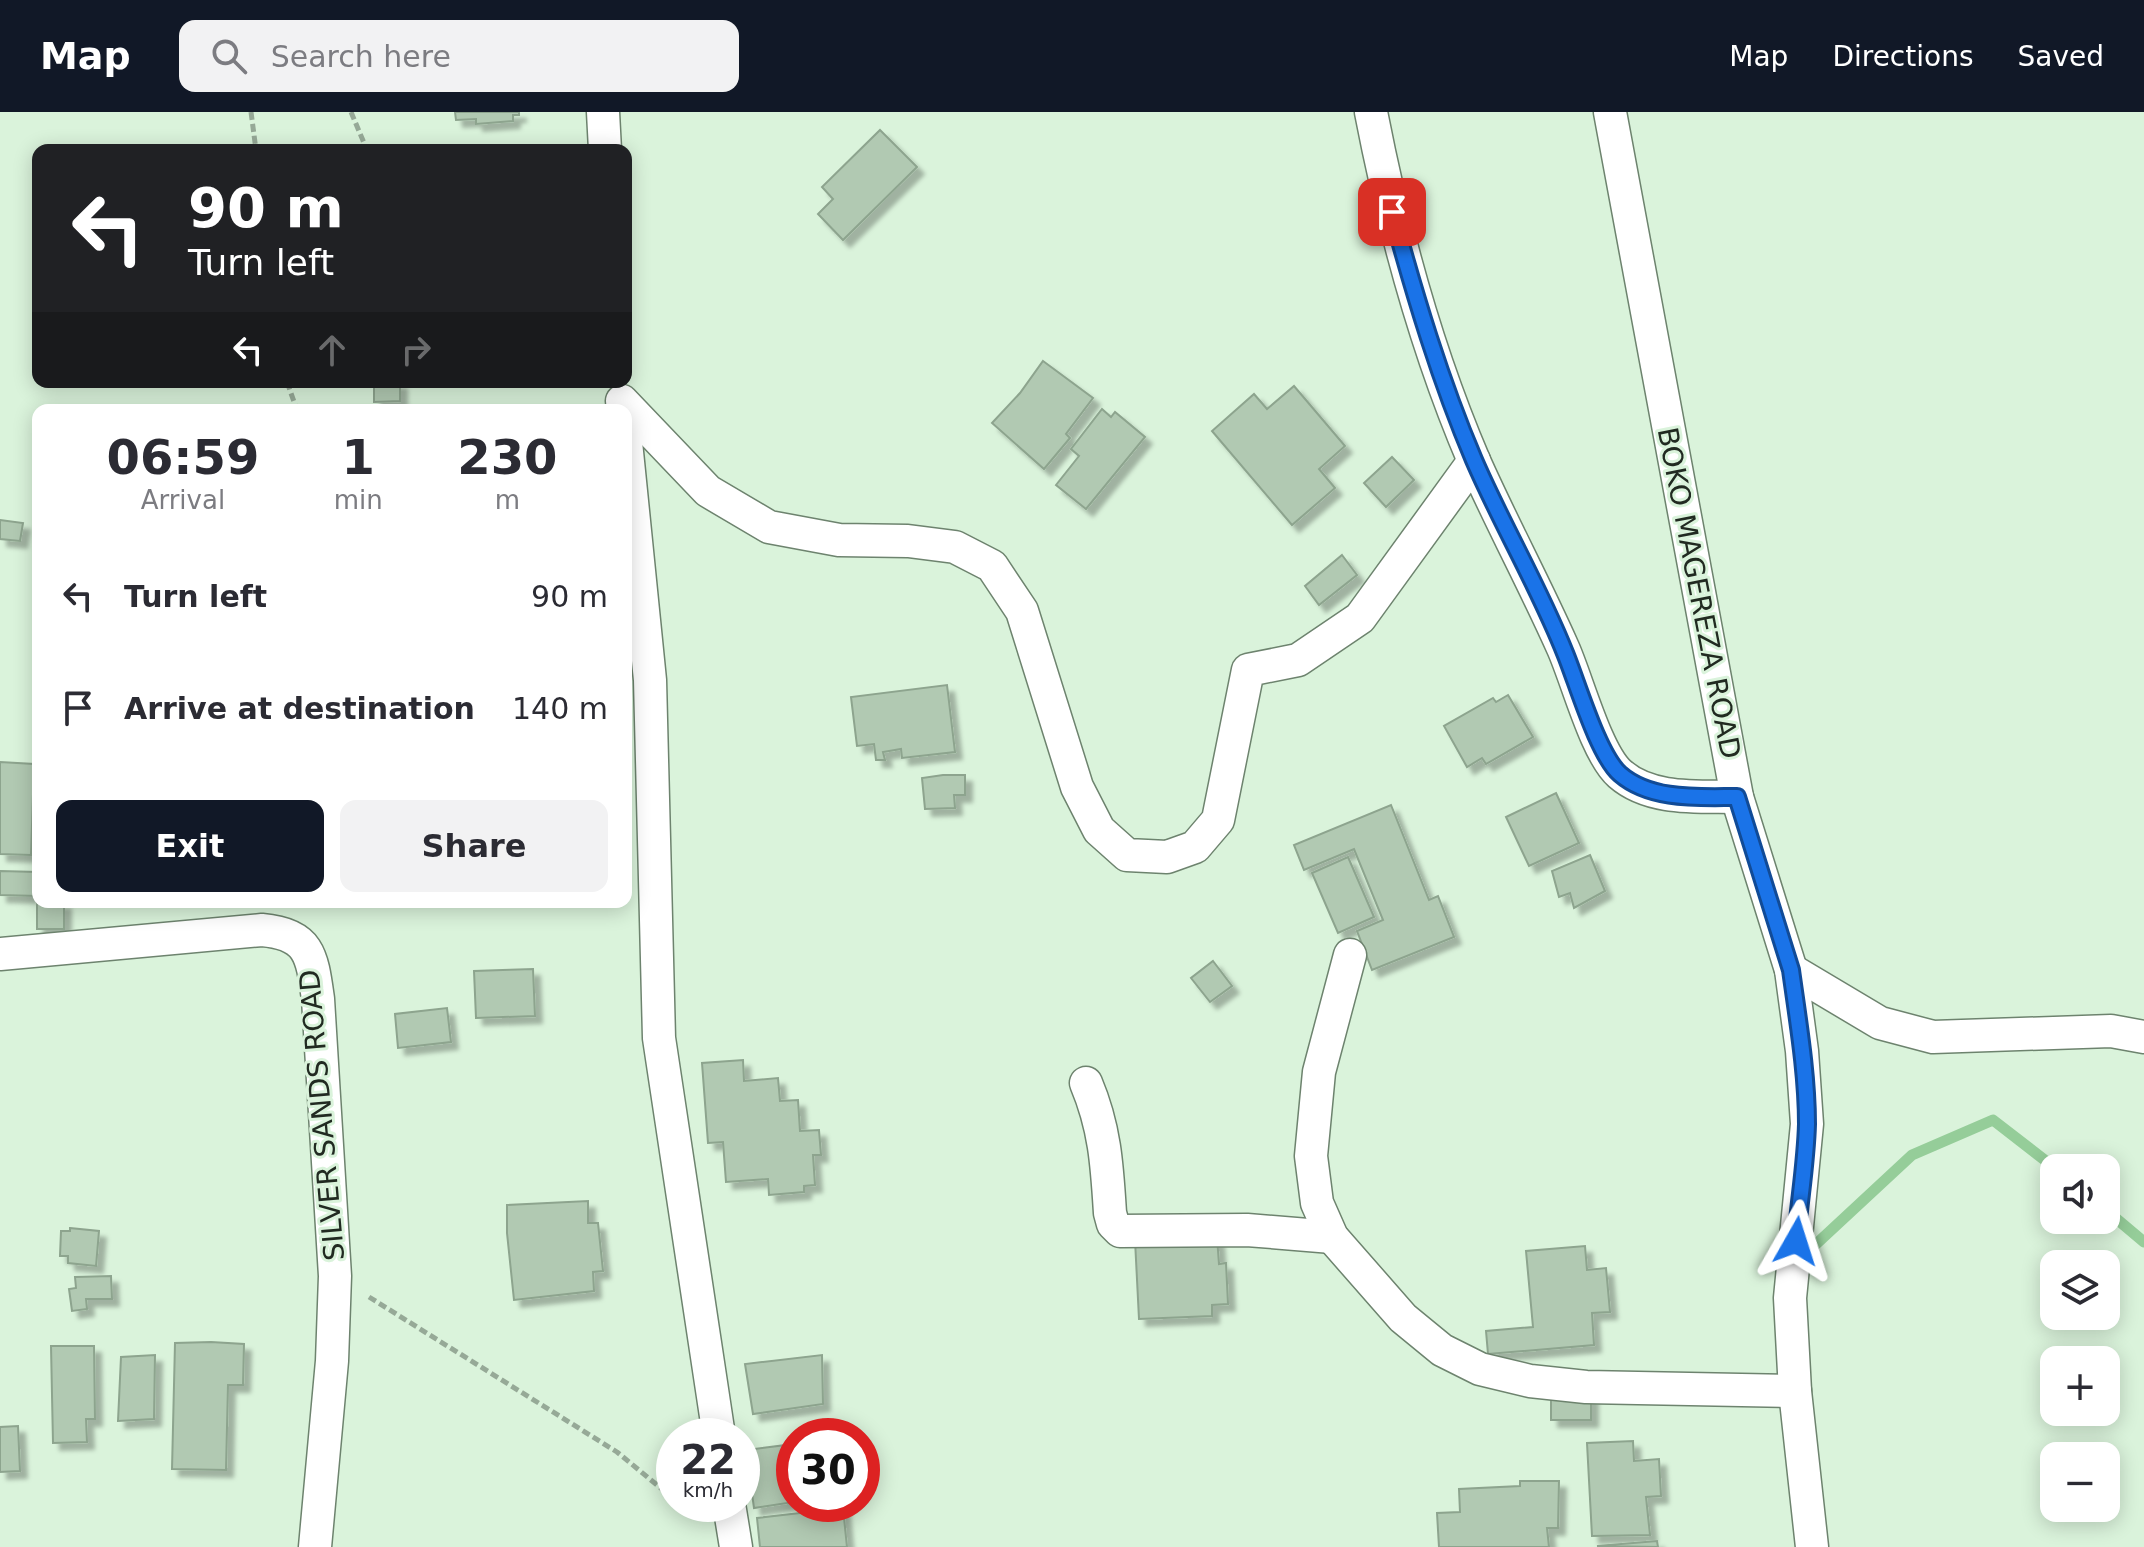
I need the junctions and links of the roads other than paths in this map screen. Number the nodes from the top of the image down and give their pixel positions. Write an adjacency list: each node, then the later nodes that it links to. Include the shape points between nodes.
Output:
1 (603, 112): 4 (street)
2 (1371, 112): 6 (street, via 1421,321)
3 (1610, 112): 8 (street, BOKO MAGEREZA ROAD)
4 (605, 144)
5 (632, 409): 6 (street, via 708,491 769,527 839,540 955,547 992,566 1022,611 1077,787 1099,830 1127,855 1167,857 1195,847 1218,820 1248,670 1298,660 1360,618)
6 (1474, 461): 8 (street, via 1565,652 1597,737 1619,773 1644,789)
7 (632, 502): 16 (street, via 650,680 659,1038)
8 (1737, 797): 11 (street, BOKO MAGEREZA ROAD)
9 (0, 954): 18 (street, SILVER SANDS ROAD, via 262,930 298,939 313,963 335,1276)
10 (1350, 955): 14 (street, via 1319,1072 1311,1156 1317,1203)
11 (1791, 970): 12 (street, via 1880,1023 1933,1037 2111,1031); 15 (street, BOKO MAGEREZA ROAD, via 1807,1124 1790,1298)
12 (2144, 1037)
13 (1086, 1083): 14 (street, via 1099,1114 1110,1213 1120,1231 1247,1230)
14 (1332, 1237): 15 (street, via 1403,1318 1442,1350 1480,1369 1586,1387)
15 (1795, 1391): 20 (street, BOKO MAGEREZA ROAD)
16 (716, 1418)
17 (732, 1522): 19 (street)
18 (315, 1547)
19 (736, 1547)
20 (1812, 1547)

